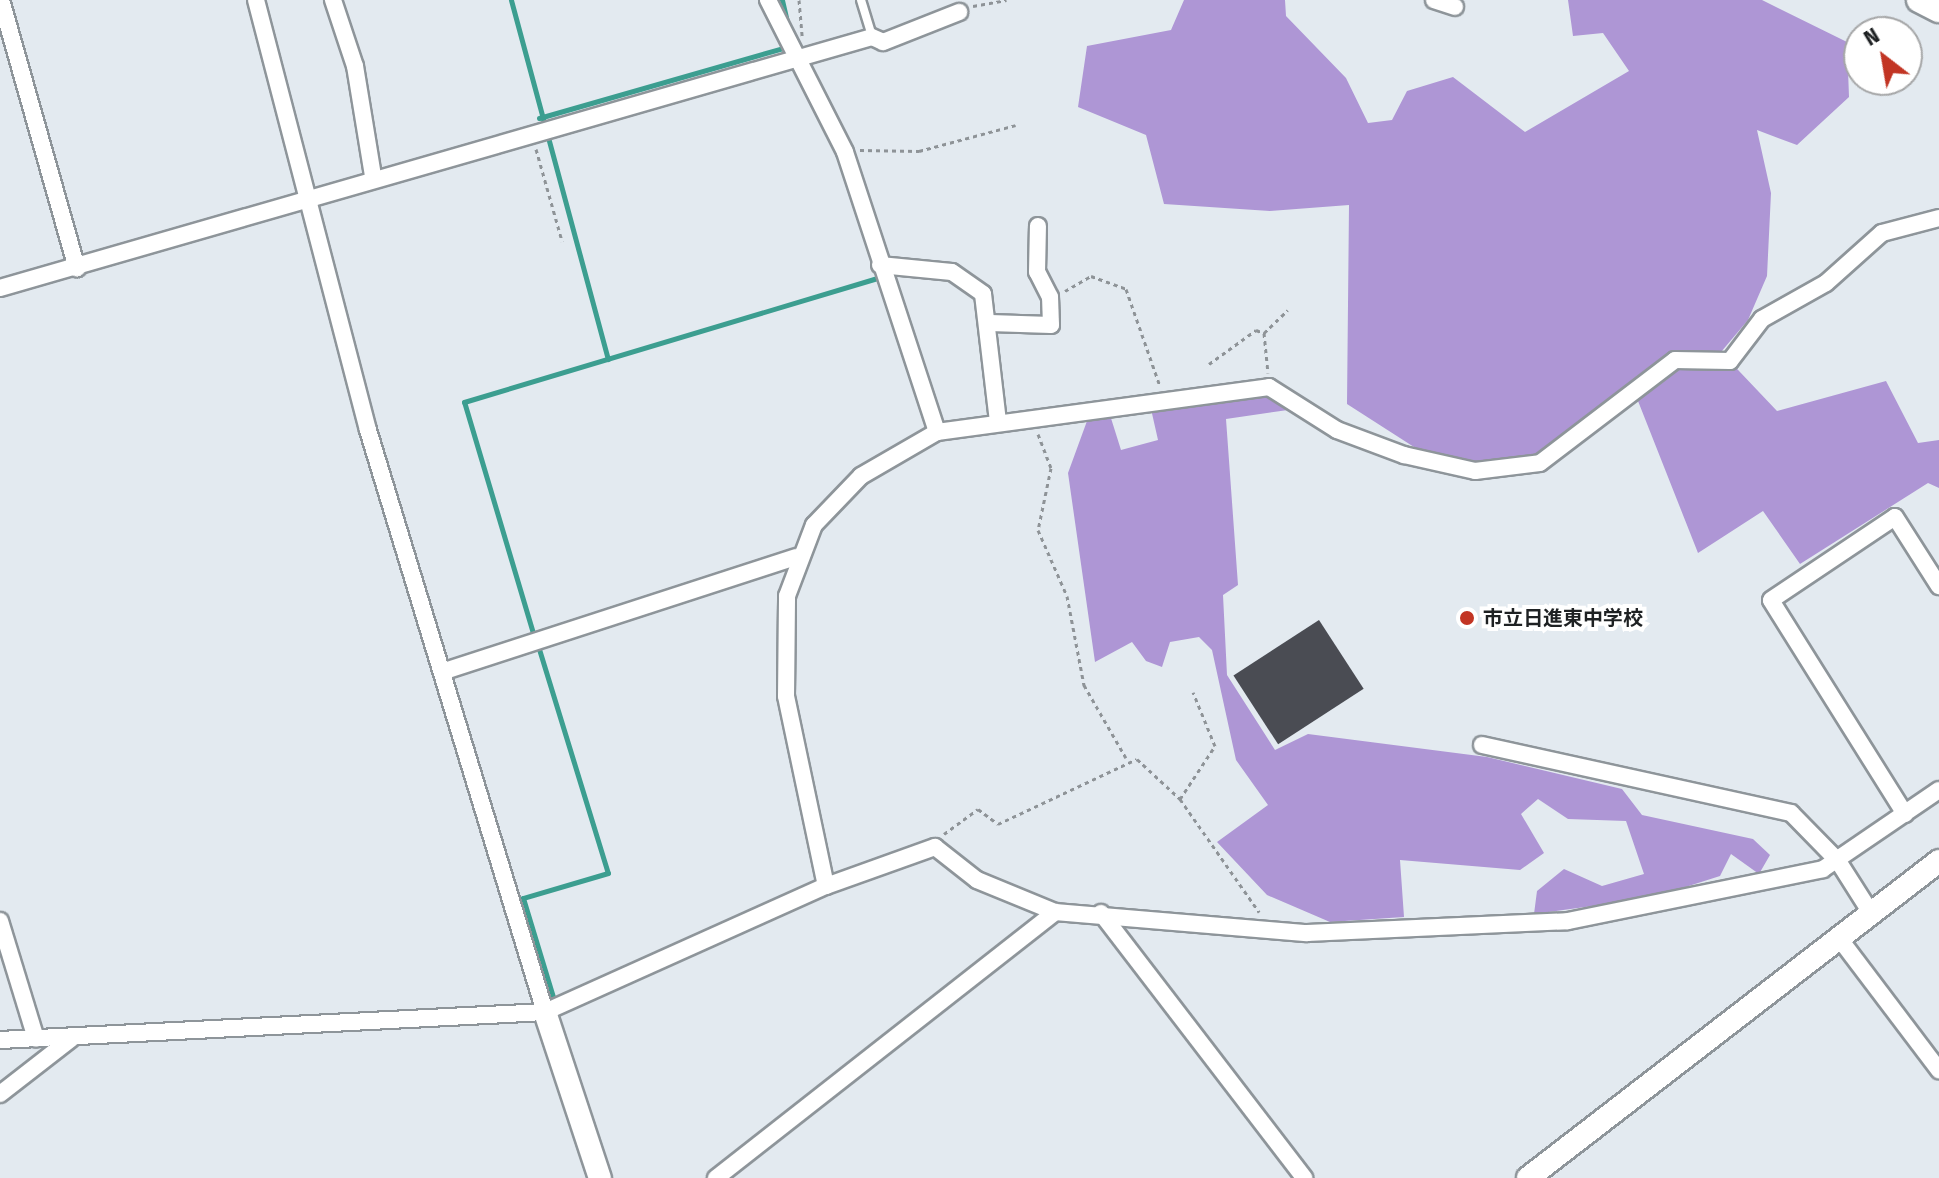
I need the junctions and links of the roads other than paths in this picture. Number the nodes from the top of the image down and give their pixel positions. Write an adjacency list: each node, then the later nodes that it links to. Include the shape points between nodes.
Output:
1 (1, 0): 18 (street)
2 (256, 0): 14 (street)
3 (333, 0): 13 (street, via 355,66)
4 (768, 0): 12 (street)
5 (861, 0): 11 (lane)
6 (1434, 0): 8 (street)
7 (1919, 0): 9 (main road)
8 (1455, 7)
9 (1939, 10)
10 (959, 12): 11 (street, via 883,42)
11 (872, 37): 12 (street)
12 (798, 58): 13 (street); 17 (street, via 846,155)
13 (373, 176): 14 (street)
14 (303, 200): 18 (street); 25 (street)
15 (1939, 218): 21 (street, via 1882,233 1826,283 1762,319 1730,361 1675,360 1540,463 1475,471 1404,455 1337,430 1269,387)
16 (1038, 226): 20 (street, via 1037,272 1050,297 1051,325)
17 (880, 265): 20 (street, via 971,280); 22 (street)
18 (77, 268): 19 (street)
19 (0, 288)
20 (990, 323): 21 (street)
21 (998, 422): 22 (street)
22 (937, 432): 23 (street, via 861,476 814,525)
23 (796, 557): 25 (street); 31 (street, via 787,596 786,696)
24 (1939, 586): 28 (street, via 1895,517 1771,600)
25 (445, 671): 37 (street)
26 (1482, 745): 29 (street, via 1791,813)
27 (1939, 790): 28 (street)
28 (1905, 814): 29 (street)
29 (1838, 861): 33 (street, via 1793,880 1568,921 1410,931 1256,928); 34 (street)
30 (1939, 861): 34 (street)
31 (826, 886): 32 (street, via 935,847 977,880); 37 (street)
32 (1055, 912): 33 (street); 44 (street)
33 (1101, 913): 45 (street)
34 (1871, 913): 36 (street)
35 (0, 921): 38 (street)
36 (1839, 938): 41 (street); 46 (street)
37 (545, 1012): 39 (street); 43 (street)
38 (36, 1039): 39 (street); 40 (street)
39 (71, 1039): 42 (street)
40 (0, 1040)
41 (1939, 1070)
42 (0, 1094)
43 (600, 1178)
44 (716, 1178)
45 (1304, 1178)
46 (1528, 1178)

